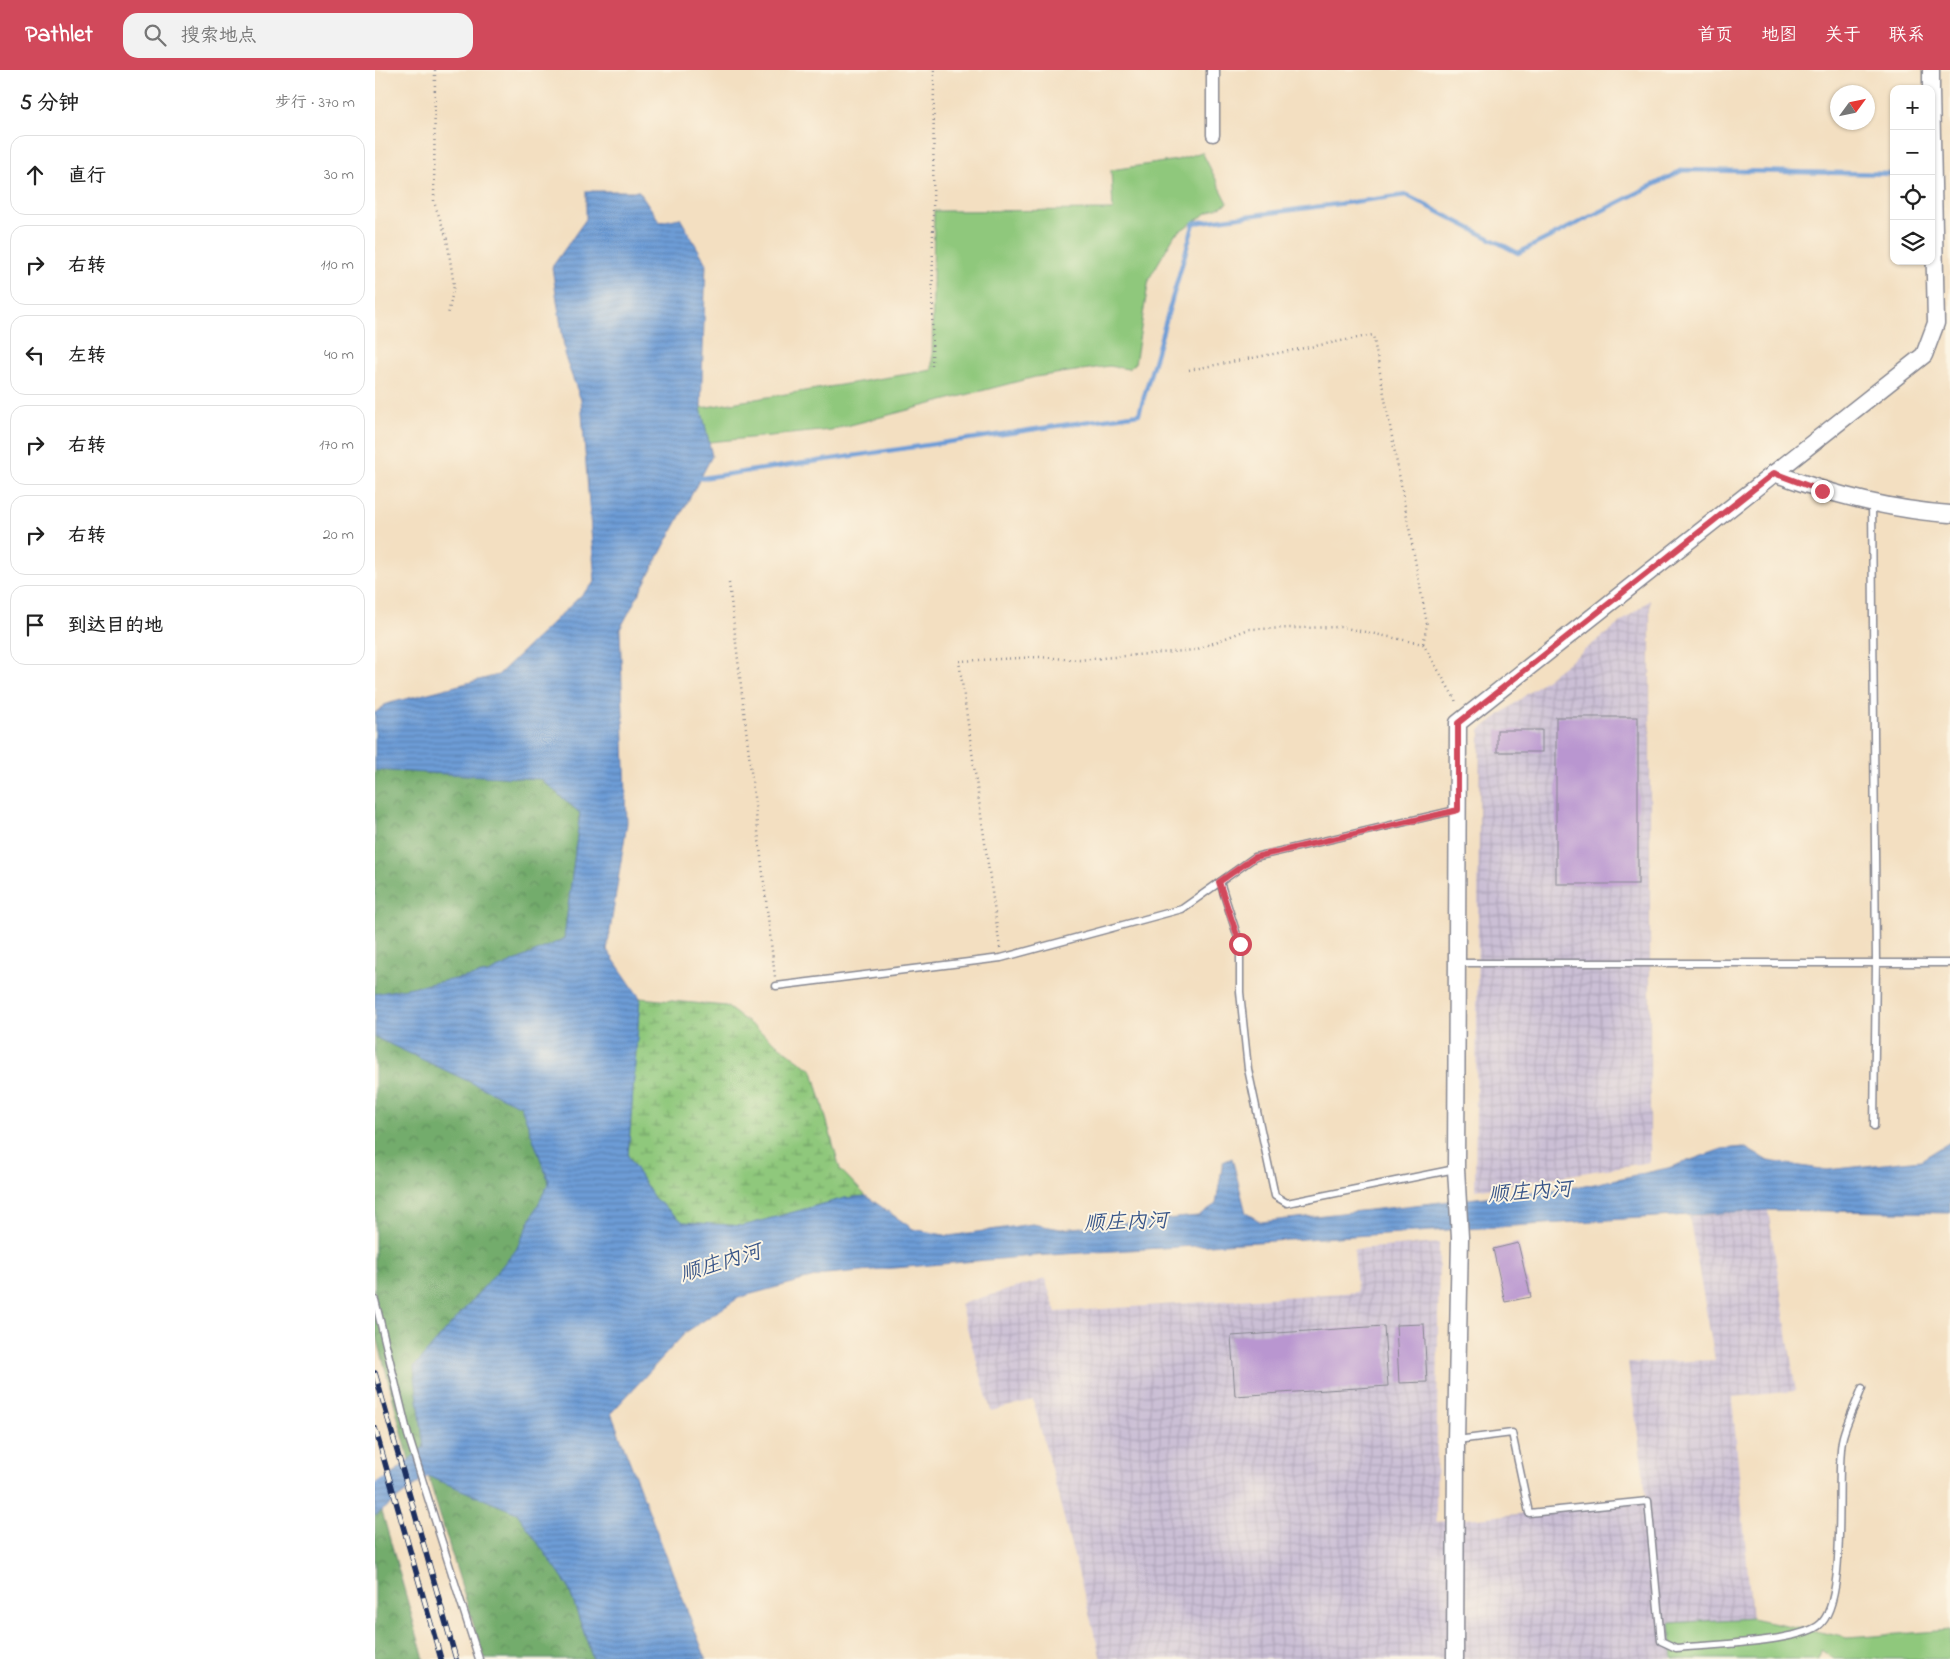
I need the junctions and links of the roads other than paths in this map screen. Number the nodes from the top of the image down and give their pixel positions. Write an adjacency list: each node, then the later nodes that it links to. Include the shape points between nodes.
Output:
1 (1213, 70): 5 (street)
2 (1931, 70): 3 (street)
3 (1931, 85)
4 (1932, 130): 6 (street, via 1937,324 1924,355)
5 (1213, 135)
6 (1774, 473): 7 (street, via 1822,491); 9 (street, via 1458,723)
7 (1872, 501): 8 (street); 11 (lane)
8 (1950, 514)
9 (1458, 810): 10 (lane, via 1255,857); 13 (street)
10 (1219, 882): 14 (lane, via 1182,909 1001,958); 16 (lane, via 1240,944 1240,992 1247,1069 1275,1196 1287,1203)
11 (1876, 962): 12 (lane); 13 (lane); 15 (lane)
12 (1950, 962)
13 (1457, 963): 16 (street)
14 (776, 986)
15 (1874, 1126)
16 (1456, 1169): 19 (street, via 1460,1238)
17 (375, 1300): 20 (lane, via 408,1434)
18 (1862, 1388): 19 (lane, via 1842,1441 1841,1530 1833,1601 1819,1626 1795,1636 1677,1648 1661,1641 1648,1501 1529,1513 1512,1433)
19 (1456, 1441): 21 (street)
20 (479, 1659)
21 (1455, 1659)

